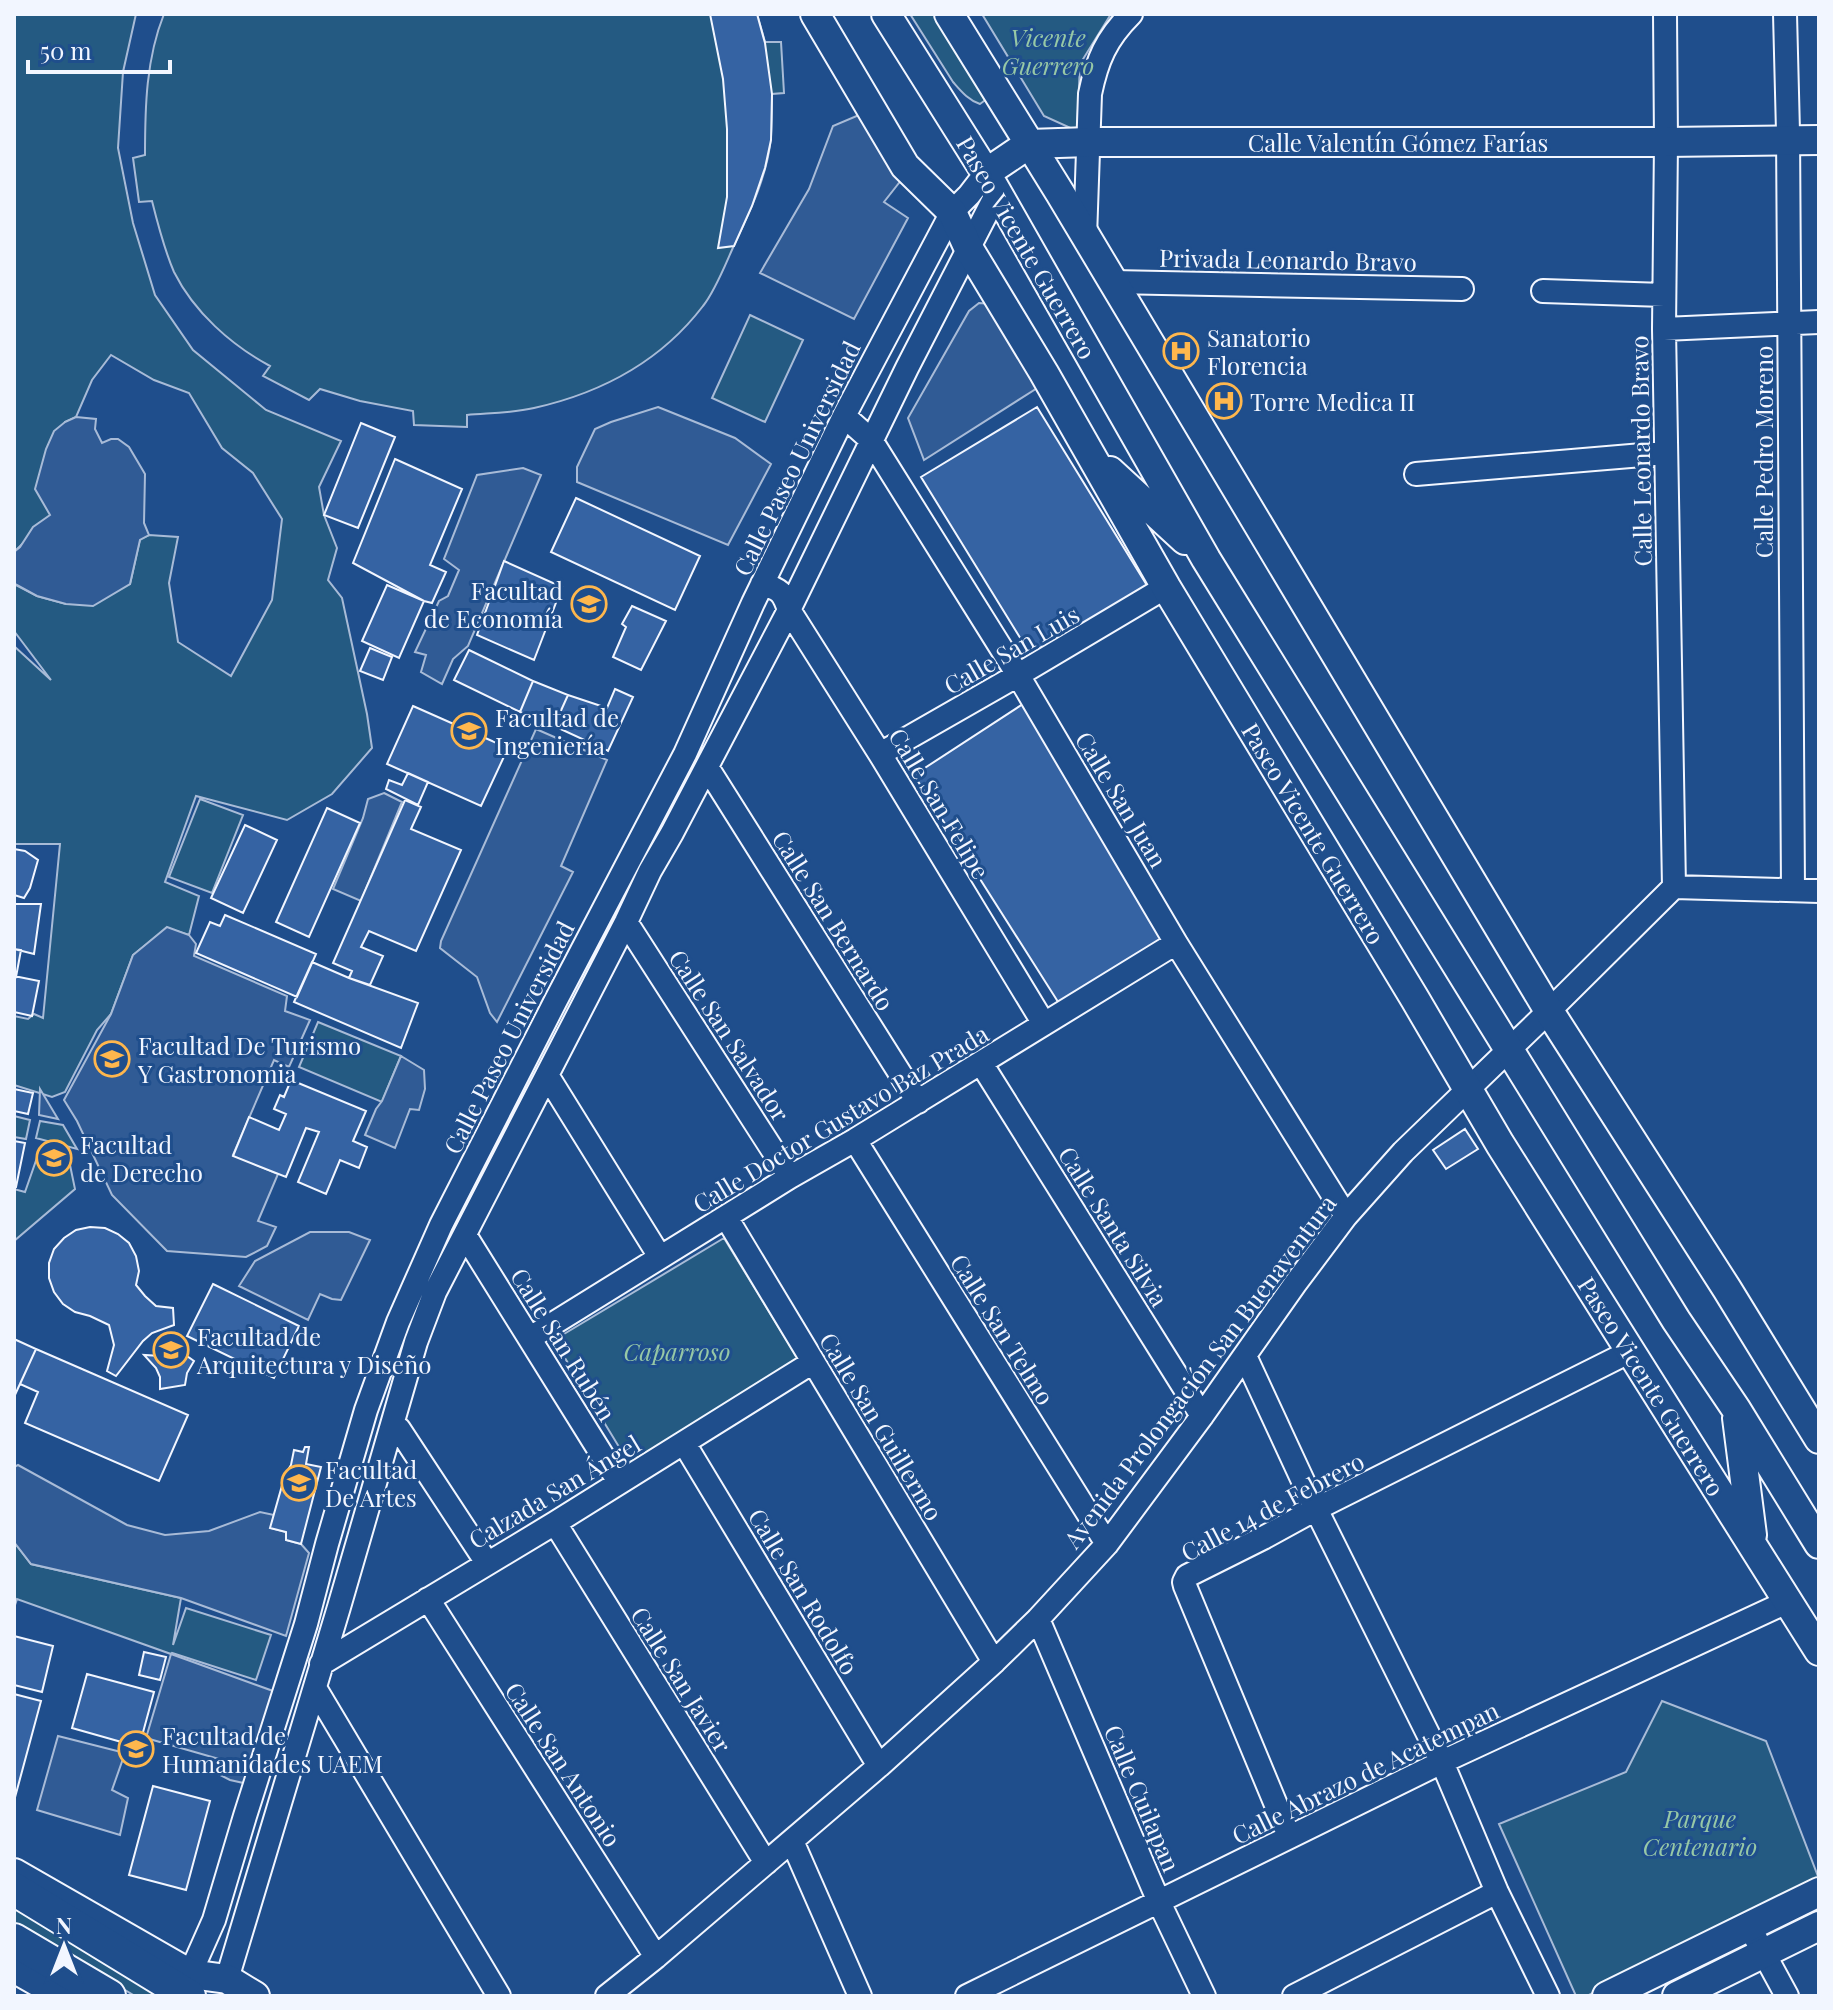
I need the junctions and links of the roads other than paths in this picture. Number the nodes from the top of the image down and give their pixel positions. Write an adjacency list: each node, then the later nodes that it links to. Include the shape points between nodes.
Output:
1 (815, 14): 13 (main road, Paseo Vicente Guerrero, via 905,166)
2 (886, 14): 12 (main road, Paseo Vicente Guerrero)
3 (949, 14): 11 (main road)
4 (1131, 14): 9 (street, via 1100,55 1090,94)
5 (1665, 14): 10 (street, Calle Leonardo Bravo)
6 (1785, 14): 8 (street, Calle Pedro Moreno)
7 (1819, 140): 8 (main road, Calle Valentín Gómez Farías)
8 (1788, 141): 10 (main road, Calle Valentín Gómez Farías); 21 (street, Calle Pedro Moreno)
9 (1089, 142): 10 (main road, Calle Valentín Gómez Farías); 11 (main road, Calle Valentín Gómez Farías); 14 (street)
10 (1666, 142): 19 (street, Calle Leonardo Bravo)
11 (1029, 144): 12 (main road); 14 (main road)
12 (991, 183): 13 (street, Calle Paseo Universidad); 15 (street); 28 (main road, Paseo Vicente Guerrero)
13 (952, 212): 15 (main road, Paseo Vicente Guerrero); 23 (street, Calle Paseo Universidad)
14 (1085, 237): 16 (main road)
15 (969, 249): 24 (street); 26 (main road, Paseo Vicente Guerrero)
16 (1113, 282): 17 (street, Privada Leonardo Bravo); 40 (main road)
17 (1462, 289)
18 (1543, 291): 19 (street)
19 (1664, 295): 22 (street, Calle Leonardo Bravo)
20 (1819, 322): 21 (street)
21 (1788, 323): 22 (street); 36 (street, Calle Pedro Moreno)
22 (1664, 329): 25 (street, Calle Leonardo Bravo)
23 (844, 416): 24 (street, Calle San Juan); 30 (street, Calle Paseo Universidad)
24 (871, 440): 31 (street); 32 (street, Calle San Juan)
25 (1666, 453): 27 (street); 35 (street, Calle Leonardo Bravo)
26 (1091, 454): 28 (main road); 29 (main road, Paseo Vicente Guerrero)
27 (1416, 474)
28 (1206, 559): 42 (main road, Paseo Vicente Guerrero)
29 (1166, 587): 32 (street, Calle San Luis); 45 (main road, Paseo Vicente Guerrero)
30 (758, 594): 31 (street, via 773,612); 77 (street, Calle Paseo Universidad, via 685,754 441,1225 398,1322 366,1410)
31 (789, 610): 33 (street, Calle San Felipe); 34 (street)
32 (1018, 675): 33 (street, Calle San Luis); 39 (street, Calle San Juan)
33 (880, 754): 41 (street, Calle San Felipe)
34 (707, 767): 38 (street); 46 (street, Calle San Bernardo)
35 (1674, 887): 36 (street); 40 (street, Avenida Prolongación San Buenaventura)
36 (1793, 890): 37 (street)
37 (1819, 891)
38 (626, 922): 44 (street); 48 (street, Calle San Salvador)
39 (1176, 943): 41 (street, Calle Doctor Gustavo Baz Prada); 49 (street, Calle San Juan)
40 (1549, 1011): 42 (street, Avenida Prolongación San Buenaventura); 60 (main road)
41 (1044, 1024): 43 (street, Calle Doctor Gustavo Baz Prada)
42 (1510, 1048): 45 (street, Avenida Prolongación San Buenaventura); 57 (main road, Paseo Vicente Guerrero)
43 (981, 1063): 46 (street, Calle Doctor Gustavo Baz Prada); 58 (street, Calle Santa Silvia)
44 (547, 1075): 51 (street); 52 (street)
45 (1468, 1089): 49 (street, Avenida Prolongación San Buenaventura); 54 (main road, Paseo Vicente Guerrero)
46 (918, 1102): 47 (street, Calle Doctor Gustavo Baz Prada)
47 (855, 1140): 48 (street, Calle Doctor Gustavo Baz Prada); 65 (street, Calle San Telmo)
48 (790, 1177): 50 (street, Calle Doctor Gustavo Baz Prada)
49 (1346, 1216): 55 (street, Avenida Prolongación San Buenaventura)
50 (726, 1217): 52 (street, Calle Doctor Gustavo Baz Prada); 56 (street, Calle San Guillermo)
51 (465, 1235): 53 (street, Calle San Rubén); 74 (street, via 416,1342)
52 (660, 1257): 53 (street, Calle Doctor Gustavo Baz Prada)
53 (530, 1338): 62 (street, Calle San Rubén)
54 (1629, 1352): 63 (street, Calle 14 de Febrero); 66 (main road, Paseo Vicente Guerrero)
55 (1245, 1356): 58 (street, Avenida Prolongación San Buenaventura); 63 (street)
56 (813, 1362): 61 (street, Calzada San Ángel); 73 (street, Calle San Guillermo)
57 (1736, 1409): 66 (main road); 67 (main road, Paseo Vicente Guerrero)
58 (1202, 1416): 65 (street, Avenida Prolongación San Buenaventura)
59 (399, 1429): 68 (street)
60 (1819, 1439)
61 (684, 1443): 62 (street, Calzada San Ángel); 78 (street, Calle San Rodolfo)
62 (619, 1482): 64 (street, Calzada San Ángel)
63 (1316, 1509): 76 (street); 82 (street, Calle 14 de Febrero, via 1184,1582)
64 (555, 1523): 68 (street, Calzada San Ángel); 84 (street, Calle San Javier)
65 (1107, 1544): 71 (street, Avenida Prolongación San Buenaventura)
66 (1753, 1544): 70 (main road, Paseo Vicente Guerrero)
67 (1819, 1544)
68 (487, 1563): 69 (street, Calzada San Ángel)
69 (428, 1599): 74 (street, Calzada San Ángel); 94 (street, Calle San Antonio)
70 (1789, 1601): 72 (main road, Paseo Vicente Guerrero); 76 (street, Calle Abrazo de Acatempan)
71 (1038, 1619): 73 (street, Avenida Prolongación San Buenaventura); 89 (street, Calle Cuilapan)
72 (1819, 1651)
73 (994, 1662): 78 (street, Avenida Prolongación San Buenaventura)
74 (321, 1664): 75 (street)
75 (315, 1688): 79 (street); 101 (street)
76 (1442, 1762): 82 (street, Calle Abrazo de Acatempan); 87 (street)
77 (261, 1766): 79 (street); 80 (street, Calle Paseo Universidad)
78 (879, 1766): 83 (street, Avenida Prolongación San Buenaventura)
79 (289, 1772): 81 (street)
80 (245, 1816): 81 (street, via 265,1814); 97 (street, Calle Paseo Universidad)
81 (274, 1824): 96 (street)
82 (1289, 1836): 89 (street, Calle Abrazo de Acatempan)
83 (792, 1841): 84 (street, Avenida Prolongación San Buenaventura); 103 (street)
84 (766, 1863): 94 (street, Avenida Prolongación San Buenaventura)
85 (14, 1873): 97 (main road)
86 (14, 1889): 97 (highway)
87 (1497, 1892): 106 (street); 107 (street)
88 (1819, 1892): 90 (main road)
89 (1159, 1902): 104 (street, Calle Abrazo de Acatempan); 105 (street, Calle Cuilapan)
90 (1749, 1926): 93 (street); 108 (main road)
91 (1819, 1926): 93 (main road)
92 (14, 1940): 98 (highway)
93 (1764, 1952): 109 (main road); 110 (street)
94 (656, 1957): 102 (street, Avenida Prolongación San Buenaventura)
95 (14, 1968): 98 (main road)
96 (227, 1979): 97 (main road); 100 (main road)
97 (190, 1985)
98 (71, 1989): 99 (highway)
99 (109, 1996)
100 (255, 1996)
101 (499, 1996)
102 (607, 1996)
103 (860, 1996)
104 (967, 1996)
105 (1204, 1996)
106 (1294, 1996)
107 (1548, 1996)
108 (1607, 1996)
109 (1677, 1996)
110 (1787, 1996)

